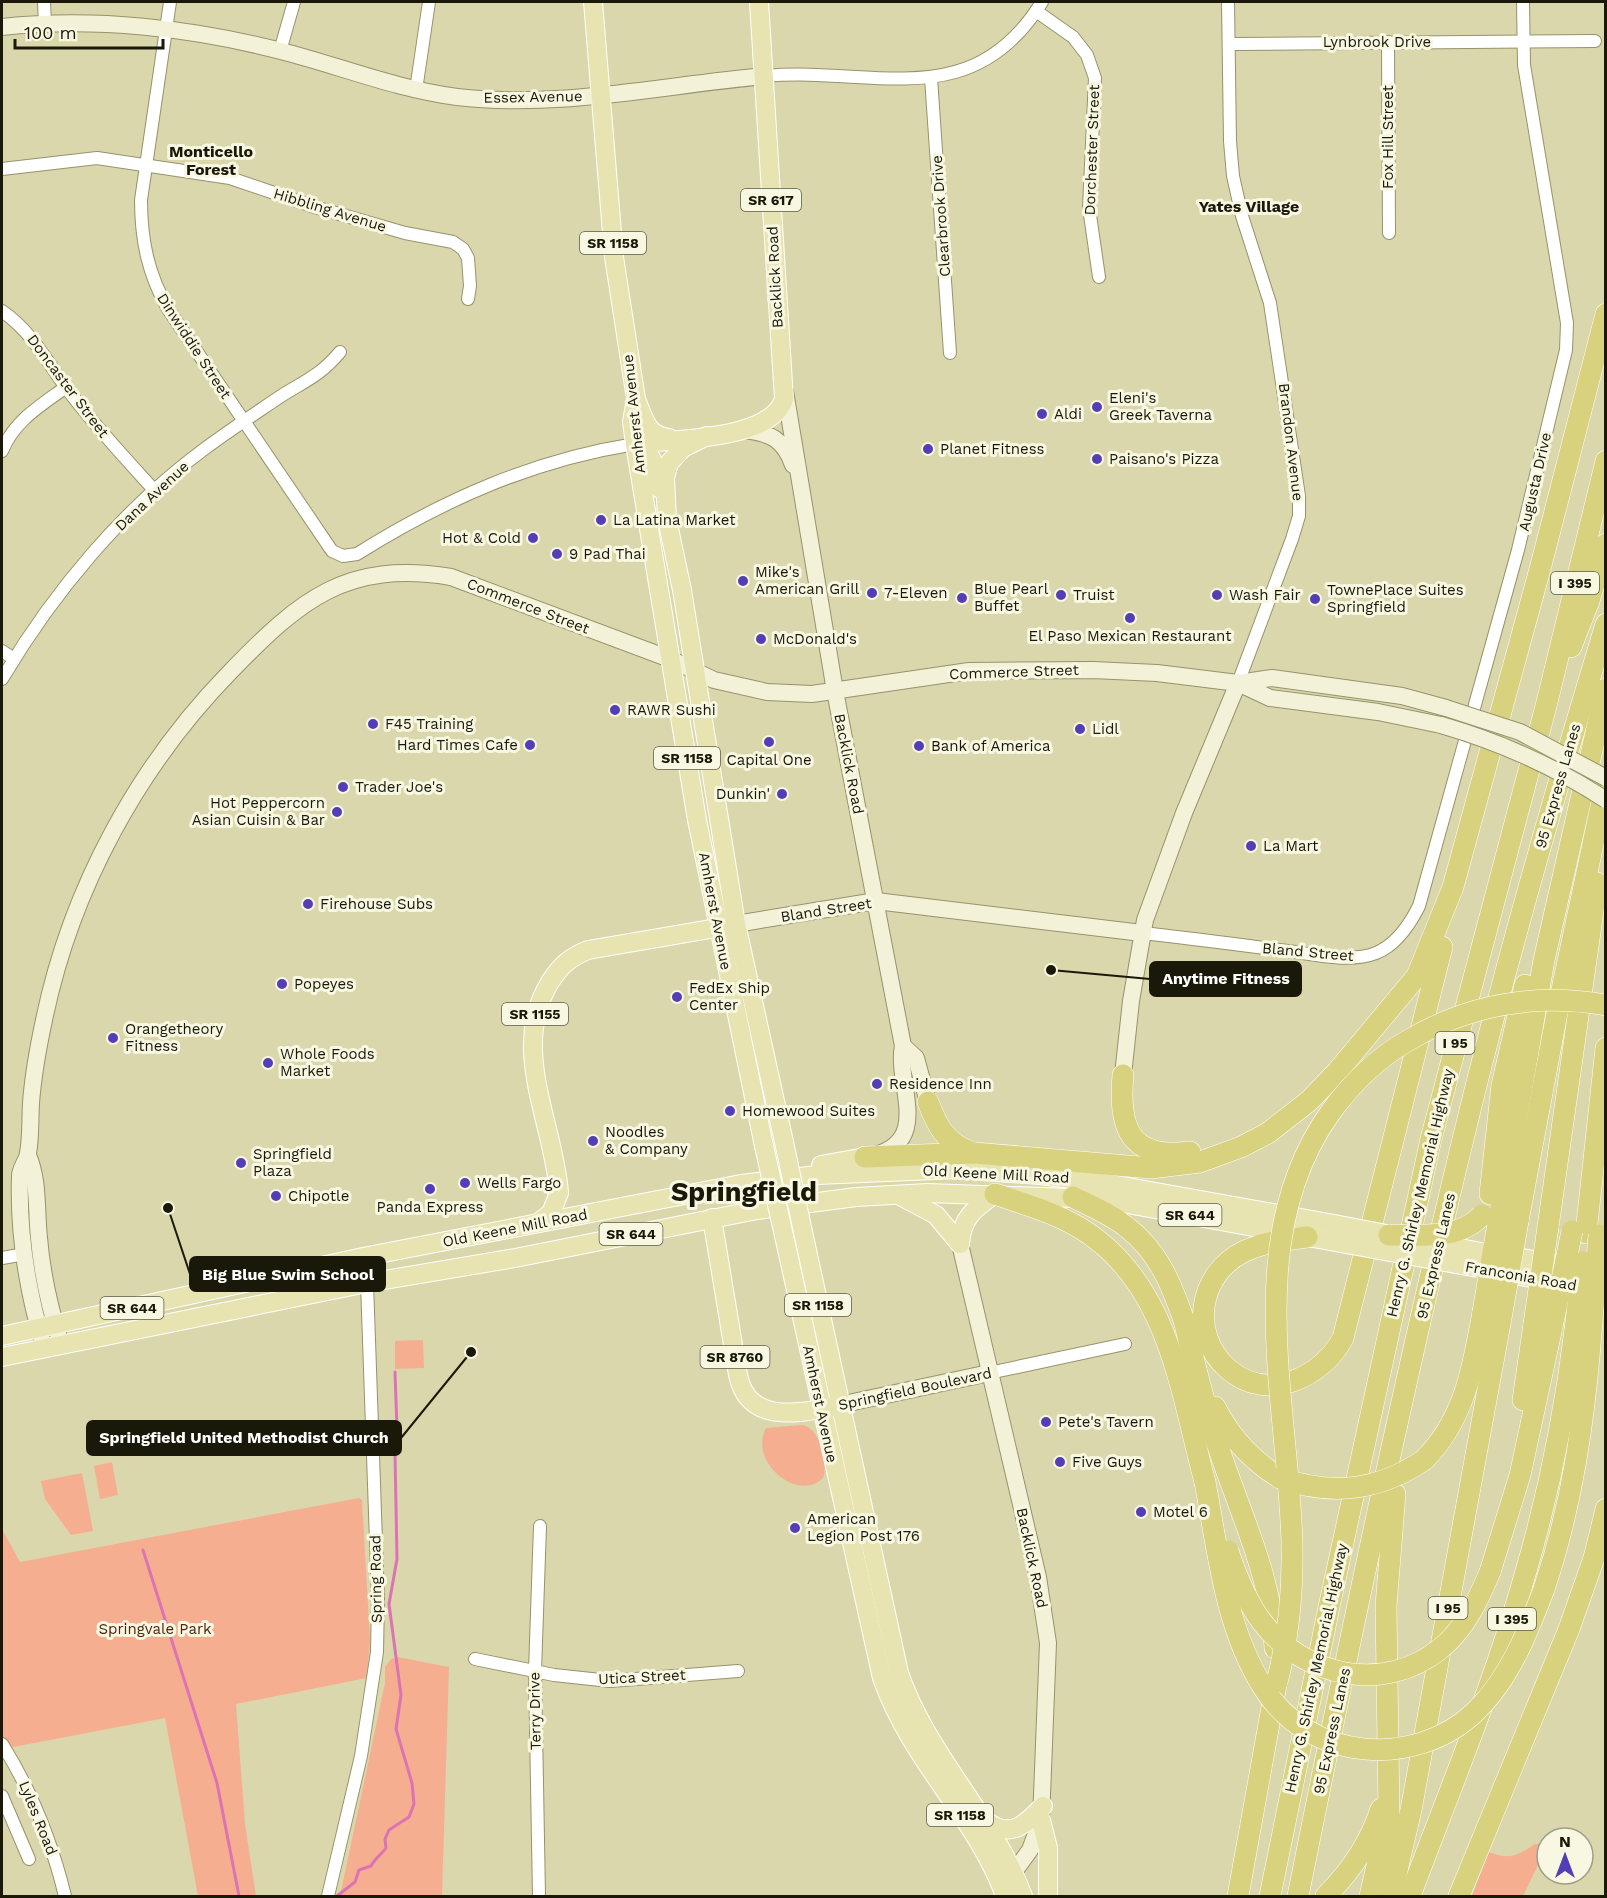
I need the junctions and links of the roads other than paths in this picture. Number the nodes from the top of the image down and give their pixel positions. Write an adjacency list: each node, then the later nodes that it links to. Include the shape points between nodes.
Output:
1 (44, 2): 10 (street)
2 (170, 2): 12 (street, Dinwiddie Street)
3 (294, 2): 17 (street)
4 (429, 2): 20 (street)
5 (593, 2): 21 (main road, Amherst Avenue / SR 1158)
6 (759, 2): 18 (main road, Backlick Road / SR 617)
7 (1228, 2): 16 (street, Brandon Avenue)
8 (1523, 2): 15 (street, Augusta Drive)
9 (1039, 6): 19 (street, Essex Avenue, via 1019,33 991,57 959,72); 25 (street, Dorchester Street, via 1073,37 1087,55 1095,78 1089,208)
10 (45, 24): 11 (main road, Essex Avenue); 12 (main road, Essex Avenue)
11 (2, 27)
12 (166, 30): 17 (main road, Essex Avenue, via 210,35); 22 (street, Dinwiddie Street)
13 (1595, 41): 15 (street, Lynbrook Drive)
14 (1388, 42): 15 (street, Lynbrook Drive); 16 (street, Lynbrook Drive); 24 (street, Fox Hill Street)
15 (1524, 42): 63 (street, Augusta Drive, via 1524,65 1567,323 1563,363 1518,550 1428,878 1415,915)
16 (1230, 44): 51 (street, Brandon Avenue, via 1233,176 1270,303 1299,496 1294,533)
17 (280, 51): 20 (main road, Essex Avenue)
18 (765, 76): 19 (street, Essex Avenue); 21 (main road, Essex Avenue); 32 (main road, Backlick Road / SR 617, via 777,324)
19 (931, 78): 30 (street, Clearbrook Drive)
20 (416, 90): 21 (main road, Essex Avenue, via 525,101)
21 (599, 95): 33 (main road, Amherst Avenue / SR 1158, via 614,258)
22 (146, 164): 23 (street, Hibbling Avenue, via 97,158); 26 (street, Hibbling Avenue, via 231,178 405,233 453,242 468,258); 34 (street, Dinwiddie Street, via 141,225 153,280 168,309)
23 (2, 169)
24 (1389, 233)
25 (1099, 277)
26 (468, 299)
27 (2, 311): 31 (street, Doncaster Street, via 37,343)
28 (1605, 314): 59 (highway)
29 (340, 352): 34 (street, Dana Avenue, via 323,372)
30 (950, 353)
31 (66, 387): 39 (street, via 21,420); 42 (street, Doncaster Street)
32 (785, 391): 35 (main road, via 783,405 774,416); 41 (main road, Backlick Road / SR 617)
33 (636, 399): 37 (main road, via 649,430); 38 (main road, Amherst Avenue / SR 1158, via 632,422)
34 (244, 421): 38 (street, Dinwiddie Street, via 332,550 350,556 468,492 498,480 581,454); 42 (street, Dana Avenue, via 201,451)
35 (744, 430): 36 (main road); 41 (main road, Backlick Road / SR 617, via 777,438)
36 (707, 436): 37 (main road); 43 (main road, Amherst Avenue / SR 1158, via 683,448 669,463 665,478)
37 (676, 439): 38 (main road)
38 (635, 444): 43 (main road, via 652,457); 48 (main road, Amherst Avenue / SR 1158)
39 (2, 451)
40 (1605, 461): 54 (highway, Henry G. Shirley Memorial Highway / I 395)
41 (799, 480): 53 (main road, Backlick Road / SR 617)
42 (155, 491): 47 (street, Dana Avenue, via 74,575)
43 (668, 519): 49 (main road, Amherst Avenue / SR 1158)
44 (1605, 544): 54 (highway, I 95, via 1583,618)
45 (1605, 624): 104 (highway, 95 Express Lanes, via 1512,948)
46 (2, 651): 47 (street)
47 (14, 659): 50 (street, Dana Avenue)
48 (669, 659): 49 (main road, Commerce Street); 61 (main road, Amherst Avenue / SR 1158); 72 (main road, Commerce Street, via 476,585 424,573 381,574 351,581 290,613 224,678 170,742 128,803 102,853 72,924 44,1018 31,1101)
49 (694, 670): 53 (main road, Commerce Street, via 714,680 767,692); 61 (main road, Amherst Avenue / SR 1158)
50 (2, 679)
51 (1238, 683): 53 (main road, Commerce Street, via 1136,672 1000,670); 55 (main road, Commerce Street, bridge, via 1272,678 1402,696 1520,732); 57 (main road, Commerce Street, bridge, via 1270,698 1389,714 1494,742 1533,758); 62 (main road, Brandon Avenue, via 1184,813)
52 (1605, 689): 81 (highway, via 1571,836 1517,1019 1501,1095 1489,1199)
53 (835, 691): 60 (main road, Backlick Road / SR 617)
54 (1546, 706): 130 (highway, Henry G. Shirley Memorial Highway / I 95, via 1431,1139)
55 (1605, 778)
56 (1605, 783): 81 (highway, I 95, via 1557,1013)
57 (1605, 800)
58 (1605, 834): 97 (highway, bridge, via 1548,1227)
59 (1453, 888): 70 (highway, via 1417,976 1309,1101 1268,1133); 86 (highway, via 1441,950 1343,1338 1328,1361 1304,1378 1276,1384 1241,1377 1222,1363 1209,1339 1203,1305 1210,1283 1242,1252)
60 (876, 902): 61 (main road, Bland Street / SR 1155); 62 (main road, Bland Street / SR 1155); 65 (main road, Backlick Road / SR 617)
61 (727, 926): 74 (main road, Bland Street / SR 1155, via 588,950 568,959 556,971 536,1010 532,1044); 106 (main road, Amherst Avenue / SR 1158, bridge, via 784,1142); 107 (main road, Amherst Avenue / SR 1158, bridge, via 764,1146)
62 (1142, 933): 63 (street, Bland Street, via 1348,957 1377,953); 67 (main road, Brandon Avenue)
63 (1391, 944)
64 (1605, 1005): 114 (highway, bridge, via 1569,1000 1509,1002 1470,1012 1425,1031 1367,1071 1334,1107 1308,1148 1289,1195 1278,1264 1278,1330 1292,1564 1288,1629)
65 (903, 1046): 68 (main road, Backlick Road / SR 617, via 916,1058); 73 (main road, Backlick Road, via 900,1059 908,1107 906,1127 886,1151)
66 (1605, 1048): 69 (highway, I 395)
67 (1123, 1075): 70 (highway, via 1122,1114 1137,1144 1180,1154)
68 (928, 1102): 71 (highway, via 946,1138)
69 (1599, 1106): 84 (highway, I 395); 84 (highway, via 1604,1171)
70 (1242, 1147): 71 (highway, via 1200,1162 1150,1168)
71 (975, 1153): 73 (highway)
72 (28, 1155): 88 (main road, Commerce Street, via 20,1172); 98 (main road, Commerce Street, via 35,1173)
73 (865, 1157): 75 (main road)
74 (558, 1183): 79 (main road, via 572,1205); 82 (main road, via 554,1209)
75 (741, 1184): 79 (main road, Old Keene Mill Road / SR 644); 83 (main road, Old Keene Mill Road / SR 644, via 882,1171 1000,1172 1117,1185)
76 (897, 1194): 77 (main road, Old Keene Mill Road / SR 644); 80 (main road, Old Keene Mill Road / SR 644, via 803,1203); 87 (main road, via 930,1209)
77 (995, 1194): 78 (main road, Old Keene Mill Road / SR 644); 87 (main road, via 968,1214 961,1228); 108 (highway, via 1079,1228 1109,1249 1134,1275 1161,1326)
78 (1073, 1197): 86 (main road, Old Keene Mill Road / SR 644, via 1145,1206); 96 (highway, via 1117,1220 1142,1241 1166,1275)
79 (603, 1211): 82 (main road, Old Keene Mill Road / SR 644)
80 (712, 1218): 93 (main road, Old Keene Mill Road / SR 644); 107 (main road, Springfield Boulevard / SR 8760, via 742,1391 757,1406 773,1412)
81 (1500, 1218): 85 (highway, bridge, via 1456,1231); 95 (highway, I 95, bridge)
82 (537, 1224): 89 (main road, Old Keene Mill Road / SR 644)
83 (1332, 1233): 85 (main road, Old Keene Mill Road / SR 644, bridge); 86 (main road, Old Keene Mill Road / SR 644); 91 (main road, Franconia Road / SR 644, bridge)
84 (1586, 1233): 97 (highway, bridge); 99 (highway, I 395, bridge)
85 (1389, 1235): 91 (main road, Franconia Road / SR 644, bridge)
86 (1307, 1237)
87 (960, 1244): 105 (main road, Backlick Road)
88 (25, 1254): 90 (street); 98 (main road, Commerce Street)
89 (363, 1257): 93 (street, Spring Road); 98 (main road, Old Keene Mill Road / SR 644)
90 (2, 1258)
91 (1480, 1260): 92 (main road, Franconia Road / SR 644); 94 (main road, Franconia Road / SR 644)
92 (1604, 1272)
93 (367, 1283): 102 (main road, Old Keene Mill Road / SR 644); 125 (street, Spring Road, via 377,1652 361,1756)
94 (1605, 1292)
95 (1492, 1315): 96 (highway, bridge, via 1460,1410 1444,1439 1424,1460 1383,1482 1348,1490 1315,1488 1280,1478 1253,1459 1223,1423); 133 (highway, I 95, via 1411,1810)
96 (1184, 1320): 114 (highway, bridge, via 1218,1447 1264,1573 1273,1611)
97 (1543, 1325): 108 (highway, bridge, via 1520,1476 1490,1572 1460,1627 1427,1658 1401,1670 1370,1675 1323,1669 1293,1652 1257,1615 1233,1564)
98 (47, 1327): 100 (main road, Old Keene Mill Road / SR 644); 102 (main road, Commerce Street)
99 (1583, 1332): 108 (highway, bridge, via 1575,1471 1562,1534 1544,1589 1511,1663 1476,1711 1427,1742 1394,1750 1335,1743 1303,1728 1267,1693 1235,1624); 134 (highway, I 395, via 1526,1573)
100 (2, 1336)
101 (1125, 1344): 105 (street, Springfield Boulevard)
102 (52, 1346): 103 (main road, Old Keene Mill Road / SR 644)
103 (2, 1357)
104 (1410, 1371): 116 (highway, via 1388,1574); 131 (highway, 95 Express Lanes)
105 (989, 1373): 106 (main road, Springfield Boulevard / SR 8760); 118 (main road, Backlick Road, via 1046,1626)
106 (839, 1405): 107 (main road, Springfield Boulevard / SR 8760); 119 (main road, Amherst Avenue / SR 1158, via 902,1683 934,1748)
107 (821, 1409): 123 (main road, Amherst Avenue / SR 1158, via 888,1695 913,1745 977,1841)
108 (1205, 1482)
109 (1605, 1509): 135 (highway, via 1569,1629)
110 (540, 1526): 112 (street, Terry Drive)
111 (475, 1659): 112 (street, Utica Street)
112 (535, 1671): 113 (street, Utica Street, via 610,1681); 126 (street, Terry Drive)
113 (738, 1671)
114 (1277, 1682): 129 (highway)
115 (2, 1744): 124 (street, Lyles Road, via 48,1838)
116 (1390, 1768): 122 (highway, via 1371,1834 1354,1866); 132 (highway, via 1389,1814)
117 (2, 1796): 120 (street)
118 (1042, 1813): 119 (main road, via 1011,1831); 121 (main road, Backlick Road, via 1035,1841); 128 (main road, via 1048,1848)
119 (982, 1817): 121 (main road, Amherst Avenue / SR 1158)
120 (29, 1858)
121 (1014, 1872): 123 (main road, Backlick Road); 127 (main road, SR 1158)
122 (1331, 1891)
123 (1000, 1893)
124 (65, 1896)
125 (328, 1896)
126 (539, 1896)
127 (1023, 1896)
128 (1048, 1896)
129 (1238, 1896)
130 (1270, 1896)
131 (1298, 1896)
132 (1370, 1896)
133 (1391, 1896)
134 (1410, 1896)
135 (1459, 1896)

